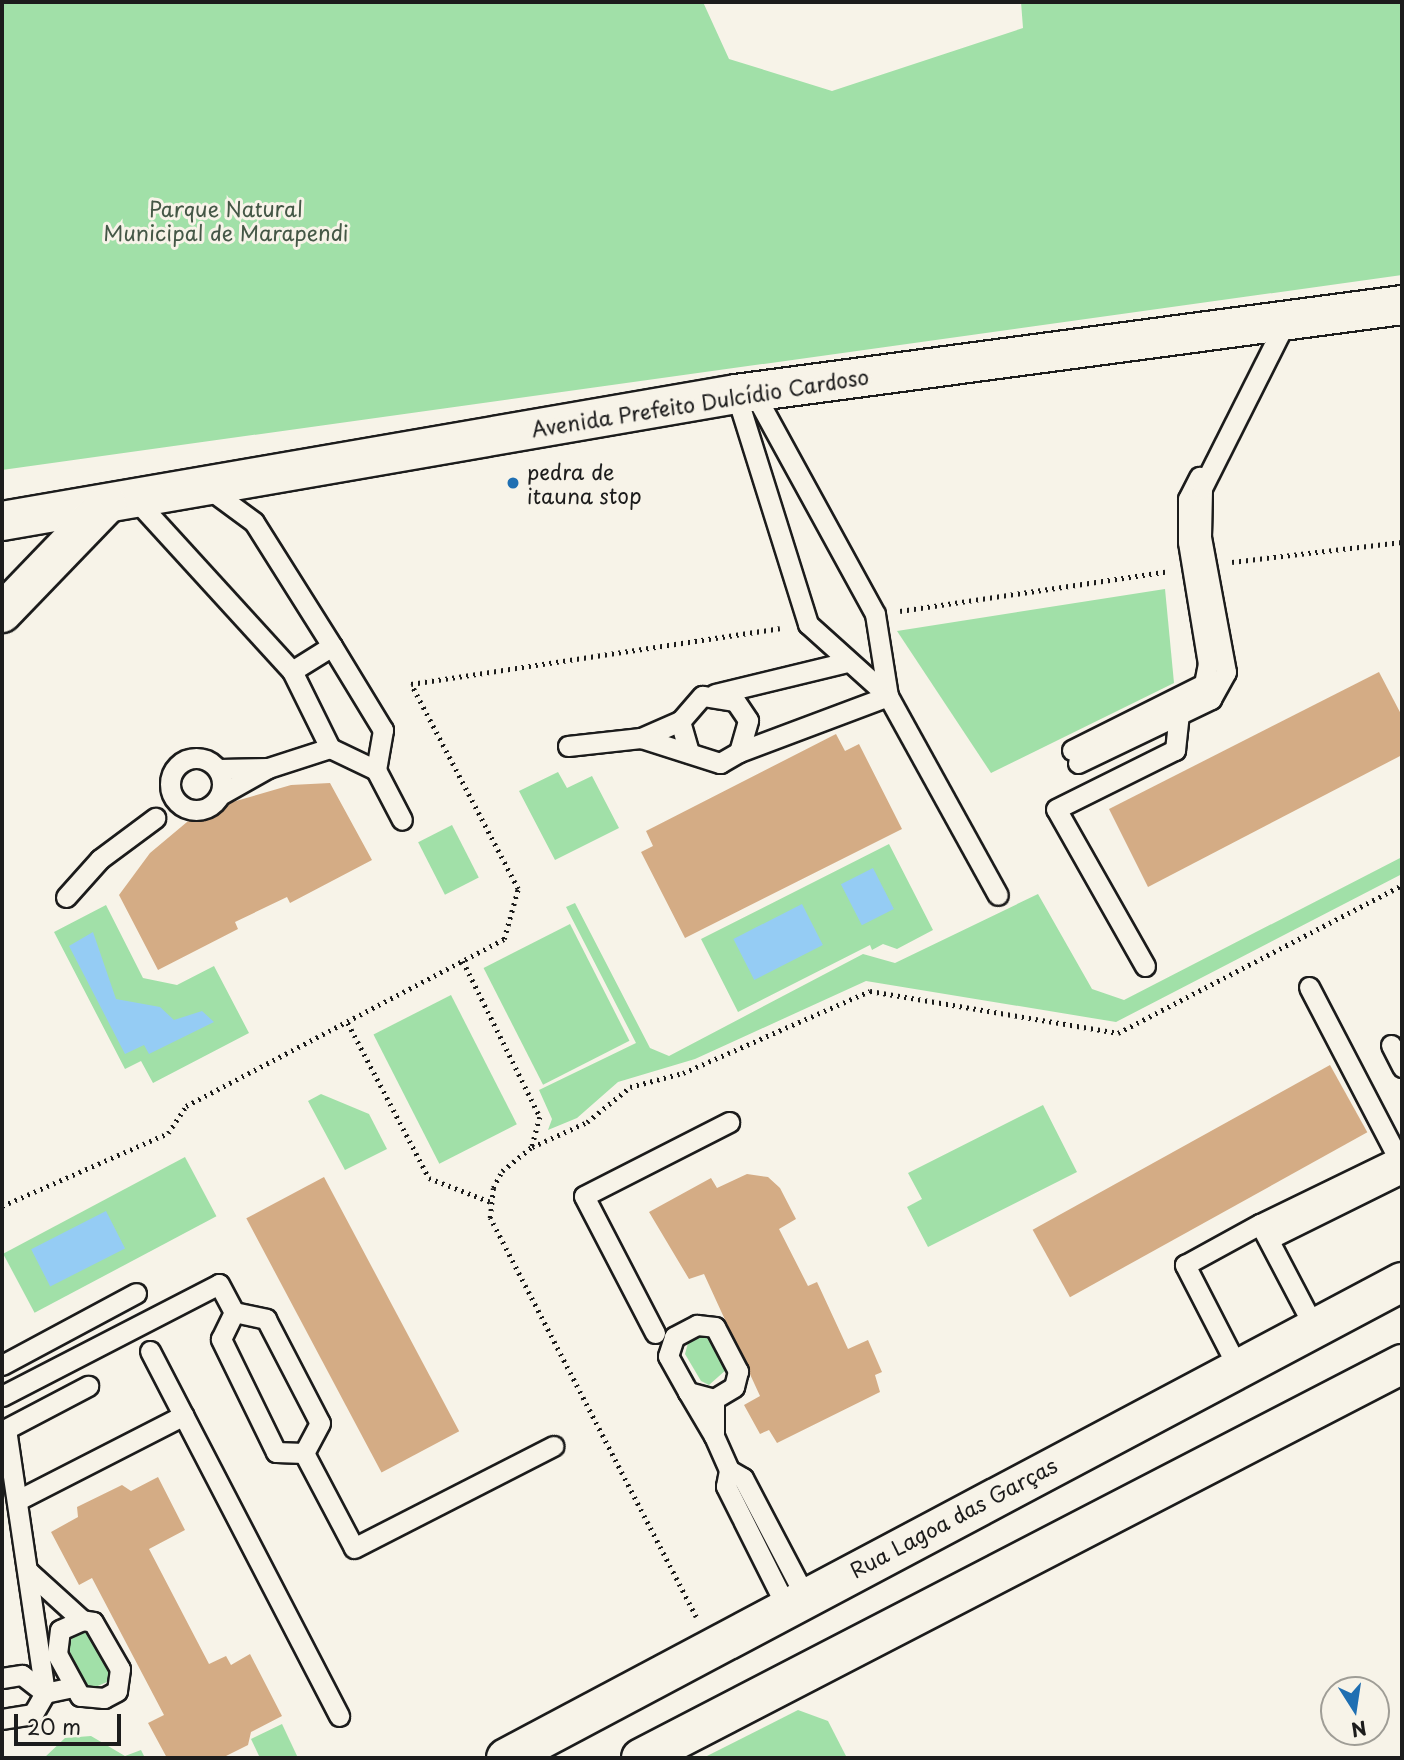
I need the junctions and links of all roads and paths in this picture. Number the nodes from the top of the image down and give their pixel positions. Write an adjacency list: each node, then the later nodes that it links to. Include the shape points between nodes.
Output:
1 (1402, 305): 2 (street, Avenida Prefeito Dulcídio Cardoso)
2 (1283, 320): 3 (street, Avenida Prefeito Dulcídio Cardoso); 8 (lane, via 1202,488)
3 (744, 392): 4 (street, Avenida Prefeito Dulcídio Cardoso); 10 (lane); 11 (lane)
4 (203, 485): 5 (street, Avenida Prefeito Dulcídio Cardoso); 12 (lane, via 254,522)
5 (121, 501): 6 (street, Avenida Prefeito Dulcídio Cardoso); 9 (street); 14 (lane)
6 (2, 521)
7 (1402, 542): 8 (path)
8 (1198, 567): 10 (path); 17 (lane, via 1208,664 1204,684)
9 (2, 613)
10 (875, 614): 16 (lane)
11 (808, 624): 13 (lane); 36 (path, via 411,684 518,889 504,939)
12 (332, 646): 14 (lane); 27 (lane, via 383,730)
13 (847, 662): 15 (lane); 16 (lane)
14 (292, 671): 21 (lane)
15 (713, 694): 18 (lane, via 692,702); 22 (lane, via 743,710 749,732)
16 (888, 696): 22 (lane); 34 (lane)
17 (1180, 705): 24 (lane); 37 (lane, via 1175,750 1056,809)
18 (680, 721): 19 (lane); 23 (lane)
19 (641, 737): 20 (lane); 23 (lane)
20 (568, 746)
21 (330, 748): 25 (lane); 27 (lane)
22 (740, 752): 23 (lane, via 720,763)
23 (689, 753)
24 (1075, 757)
25 (268, 768): 26 (lane); 29 (lane)
26 (219, 769): 28 (lane, via 205,759 188,759 175,769); 29 (lane)
27 (376, 770): 32 (lane)
28 (170, 789): 30 (lane); 31 (lane)
29 (222, 794): 30 (lane, via 210,807)
30 (184, 808): 31 (lane)
31 (155, 818): 35 (lane, via 100,859)
32 (402, 820)
33 (1402, 885): 43 (path, via 1118,1033 870,991 683,1073 630,1087 586,1122)
34 (998, 895)
35 (66, 897)
36 (463, 961): 39 (path); 43 (path, via 540,1117)
37 (1145, 966)
38 (1309, 987): 44 (lane)
39 (348, 1023): 45 (path, via 429,1178); 46 (path, via 186,1106 167,1133)
40 (1391, 1045): 41 (lane)
41 (1402, 1068)
42 (729, 1122): 52 (lane, via 584,1196)
43 (532, 1147): 45 (path, via 502,1171)
44 (1401, 1163): 47 (lane)
45 (491, 1202): 69 (path, via 490,1218 696,1614 694,1634)
46 (2, 1206)
47 (1265, 1231): 51 (lane); 56 (lane, via 1185,1265)
48 (1402, 1282): 51 (street, Rua Lagoa das Garças)
49 (136, 1293): 55 (lane)
50 (234, 1312): 59 (lane, via 219,1284); 64 (lane, via 265,1319 320,1423); 64 (lane, via 221,1339 276,1452)
51 (1314, 1327): 56 (street, Rua Lagoa das Garças)
52 (666, 1342): 58 (lane); 60 (lane, via 697,1325 715,1327 738,1371 734,1387)
53 (150, 1351): 61 (lane)
54 (1402, 1364): 77 (street)
55 (2, 1365)
56 (1237, 1366): 67 (street, Rua Lagoa das Garças)
57 (88, 1386): 65 (lane, via 6,1429)
58 (688, 1392): 60 (lane); 62 (lane)
59 (2, 1396)
60 (714, 1399): 62 (lane)
61 (184, 1415): 65 (lane); 74 (lane)
62 (714, 1436): 67 (lane, via 729,1470 743,1478)
63 (553, 1446): 64 (lane, via 354,1548)
64 (304, 1453)
65 (19, 1500): 66 (lane)
66 (29, 1572): 68 (lane); 70 (lane); 73 (lane)
67 (795, 1601): 69 (street, Rua Lagoa das Garças)
68 (82, 1620): 70 (lane, via 60,1630); 72 (lane, via 93,1622 104,1639 120,1682 111,1694 90,1700)
69 (703, 1650): 76 (street, Rua Lagoa das Garças)
70 (57, 1654): 72 (lane)
71 (2, 1678): 73 (lane, via 22,1675)
72 (73, 1687): 73 (lane)
73 (45, 1693): 75 (lane, via 33,1714)
74 (339, 1716)
75 (2, 1719)
76 (506, 1758)
77 (641, 1758)

